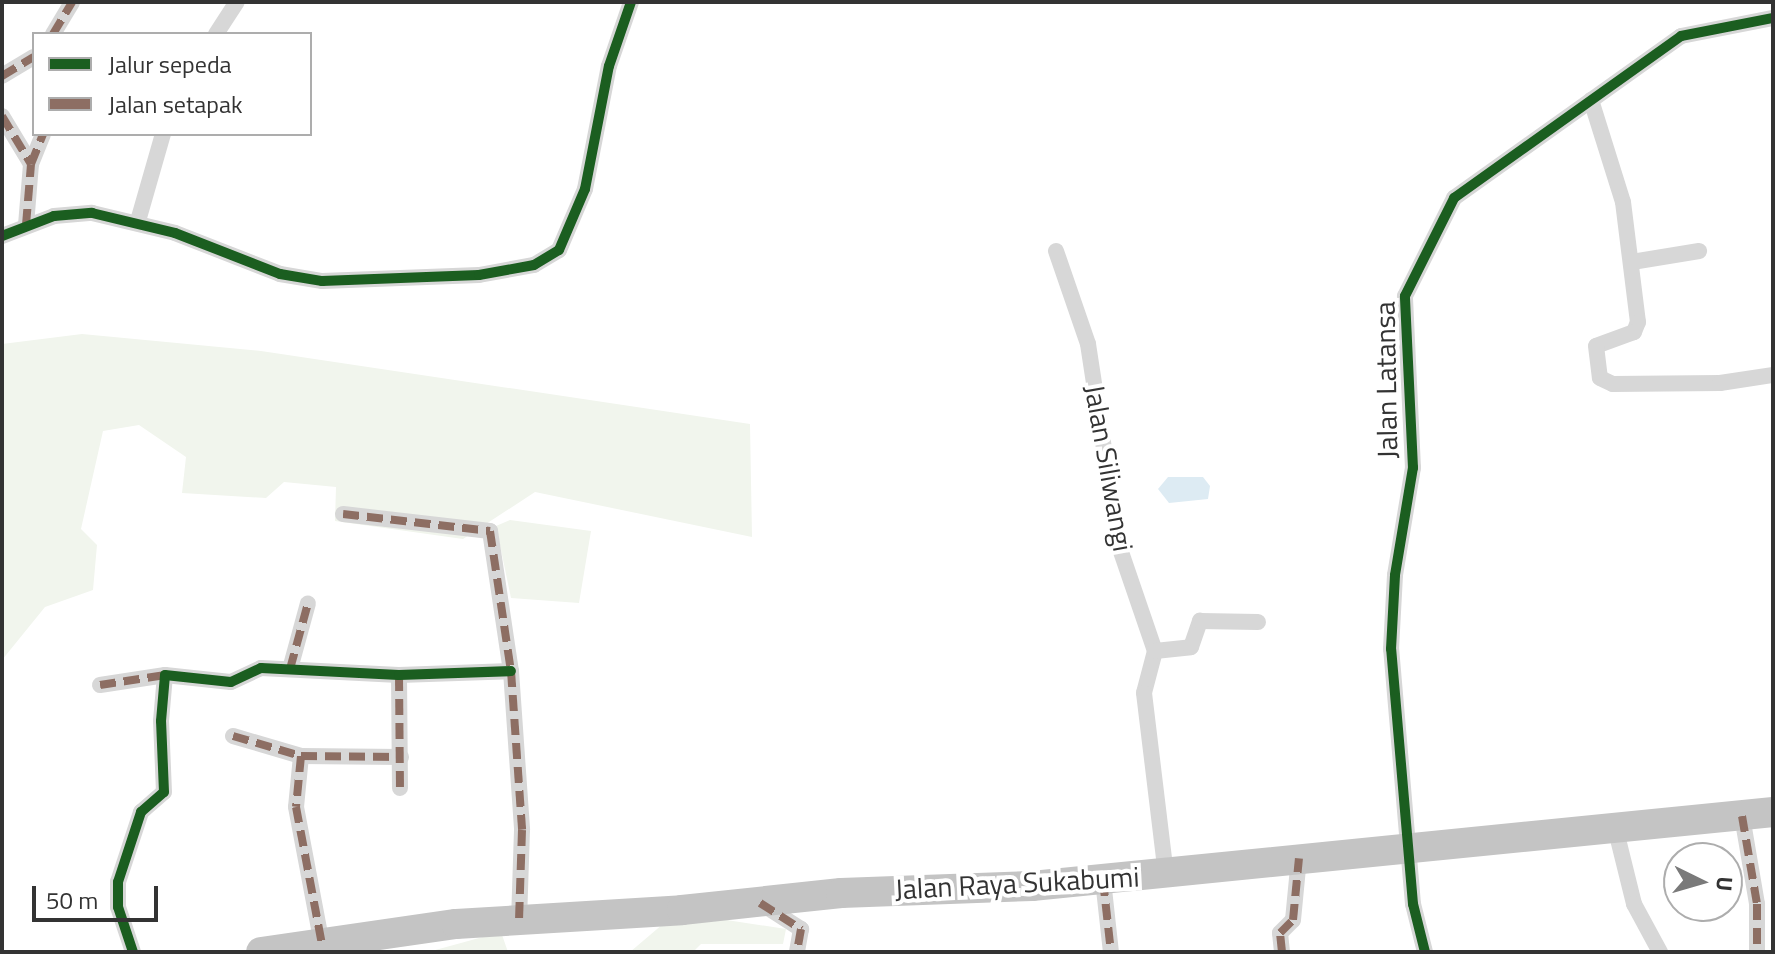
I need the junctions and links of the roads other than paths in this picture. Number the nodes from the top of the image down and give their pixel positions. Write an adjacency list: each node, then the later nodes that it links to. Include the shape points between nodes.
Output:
1 (72, 2): 6 (street)
2 (237, 2): 7 (street)
3 (611, 2): 4 (street)
4 (627, 9): 15 (street, via 609,66 592,169 563,243 546,260 503,273 322,281 265,270)
5 (1773, 18): 10 (street, Jalan Latansa, via 1681,36)
6 (54, 32)
7 (217, 32)
8 (32, 58): 9 (street)
9 (2, 76)
10 (1591, 100): 20 (street, via 1623,202); 38 (street, Jalan Latansa, via 1454,198 1405,296 1413,468 1391,636)
11 (2, 116): 14 (street)
12 (42, 136): 14 (street)
13 (162, 136): 15 (street)
14 (31, 164): 16 (street)
15 (138, 221): 16 (street, via 92,213)
16 (26, 225): 17 (street)
17 (2, 236)
18 (1056, 251): 25 (street, Jalan Siliwangi, via 1088,344 1119,546)
19 (1699, 251): 20 (street)
20 (1632, 262): 21 (street, via 1637,328 1596,346 1603,381 1720,383)
21 (1773, 375)
22 (343, 514): 27 (street, via 489,529)
23 (308, 603): 26 (street)
24 (1258, 622): 25 (street, via 1200,621 1191,647)
25 (1155, 651): 40 (street, via 1144,693)
26 (290, 669): 28 (street, via 254,668 231,682); 29 (street)
27 (511, 671): 29 (street); 43 (street, via 522,830)
28 (165, 675): 30 (street); 45 (street, via 164,792 141,812 118,882 118,907)
29 (399, 675): 33 (street)
30 (100, 685)
31 (233, 736): 32 (street)
32 (301, 756): 33 (street); 44 (street, via 296,807)
33 (401, 757): 34 (street)
34 (400, 788)
35 (1773, 812): 36 (highway, Jalan Raya Sukabumi)
36 (1742, 816): 37 (highway, Jalan Raya Sukabumi); 52 (street, via 1757,904)
37 (1616, 831): 38 (highway, Jalan Raya Sukabumi); 51 (street, via 1634,904)
38 (1407, 847): 39 (highway, Jalan Raya Sukabumi); 50 (street, Jalan Latansa)
39 (1299, 858): 40 (highway, Jalan Raya Sukabumi); 49 (street, via 1293,920 1280,933)
40 (1166, 875): 41 (highway, Jalan Raya Sukabumi)
41 (1103, 880): 42 (highway, Jalan Raya Sukabumi, via 841,893); 48 (street)
42 (760, 903): 43 (highway, Jalan Raya Sukabumi); 47 (street, via 801,929)
43 (519, 920): 44 (highway, Jalan Raya Sukabumi)
44 (322, 944): 46 (highway, Jalan Raya Sukabumi)
45 (133, 952)
46 (261, 952)
47 (797, 952)
48 (1111, 952)
49 (1282, 952)
50 (1425, 952)
51 (1660, 952)
52 (1757, 952)

